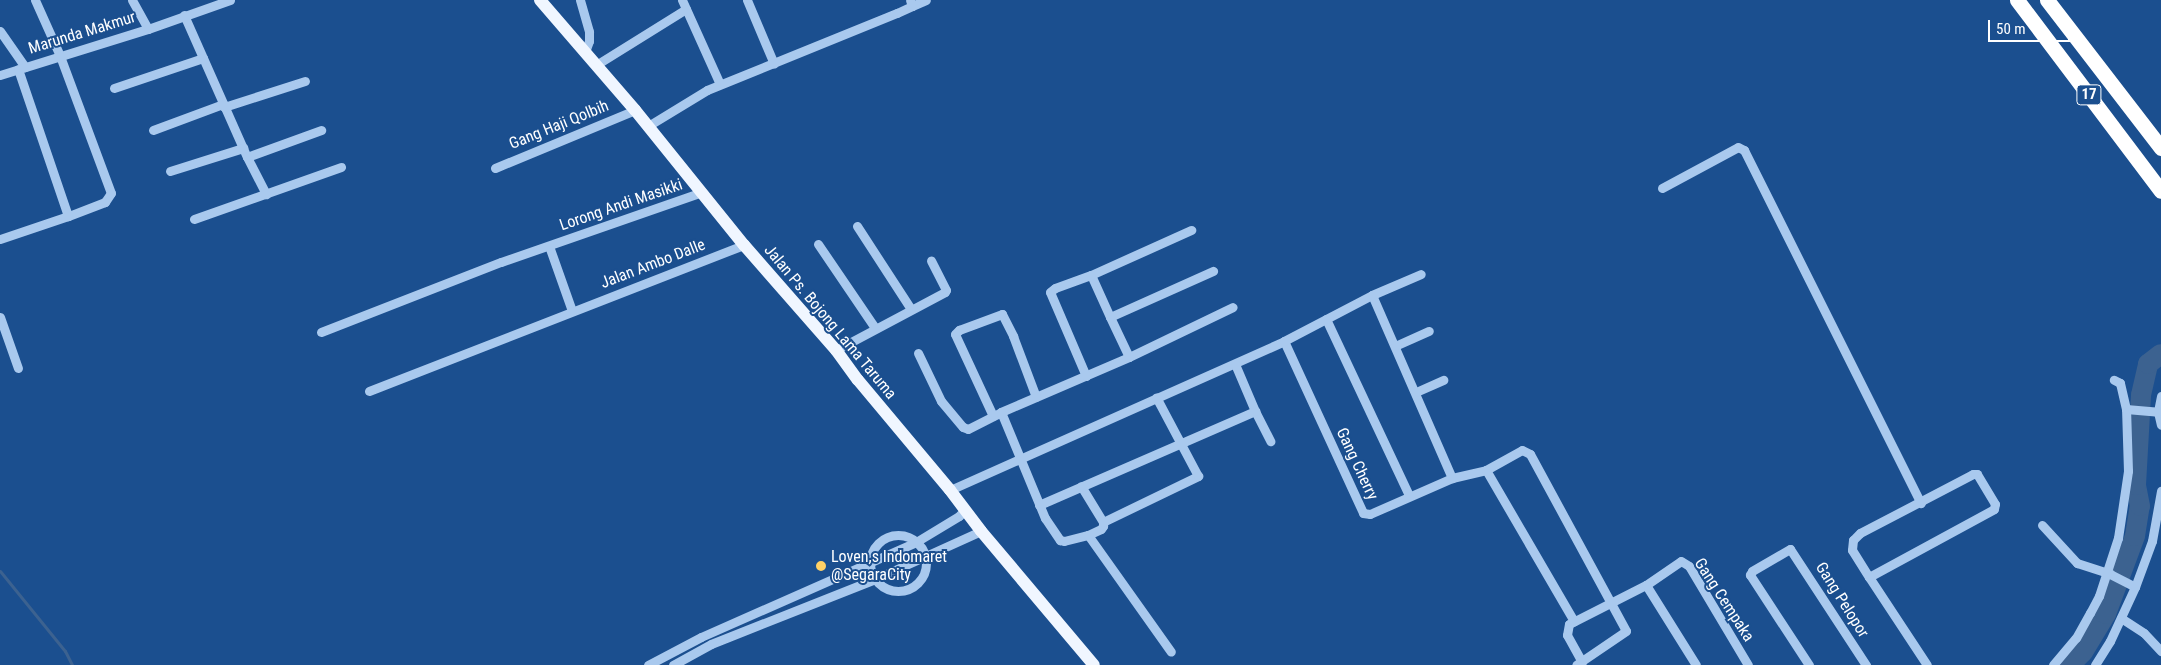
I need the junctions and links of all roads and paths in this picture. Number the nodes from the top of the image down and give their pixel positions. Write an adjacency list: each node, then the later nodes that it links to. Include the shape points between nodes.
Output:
1 (35, 0): 17 (street)
2 (132, 0): 14 (street)
3 (230, 0): 13 (street, Marunda Makmur)
4 (540, 0): 16 (main road, Jalan Ps. Bojong Lama Taruma)
5 (580, 0): 16 (street, via 589,32)
6 (682, 0): 12 (street)
7 (747, 0): 19 (street)
8 (926, 0): 11 (street)
9 (2017, 0): 37 (highway, 17)
10 (2047, 0): 31 (highway, 17)
11 (911, 3): 19 (street)
12 (686, 9): 20 (street); 24 (street)
13 (184, 15): 14 (street, Marunda Makmur); 18 (street)
14 (148, 29): 17 (street, Marunda Makmur)
15 (0, 31): 21 (street)
16 (585, 52): 20 (main road, Jalan Ps. Bojong Lama Taruma)
17 (60, 56): 21 (street, Marunda Makmur); 40 (street, via 111,193 105,202)
18 (203, 58): 25 (street); 26 (street)
19 (774, 64): 24 (street)
20 (596, 65): 27 (main road, Jalan Ps. Bojong Lama Taruma)
21 (22, 68): 22 (street, Marunda Makmur); 40 (street)
22 (0, 75)
23 (305, 81): 26 (street)
24 (720, 84): 28 (street)
25 (114, 88)
26 (224, 106): 29 (street); 32 (street)
27 (635, 110): 28 (main road, Jalan Ps. Bojong Lama Taruma); 34 (street, Gang Haji Qolbih)
28 (648, 126): 38 (main road, Jalan Ps. Bojong Lama Taruma)
29 (153, 130)
30 (321, 130): 32 (street)
31 (2161, 148)
32 (245, 152): 35 (street); 39 (street)
33 (340, 167): 39 (street)
34 (495, 168)
35 (170, 172)
36 (1662, 188): 91 (street, via 1738,147 1744,150)
37 (2161, 191)
38 (702, 192): 46 (main road, Jalan Ps. Bojong Lama Taruma); 47 (street, Lorong Andi Masikki)
39 (266, 194): 41 (street)
40 (68, 216): 44 (street)
41 (194, 219)
42 (857, 226): 54 (street)
43 (1191, 230): 51 (street)
44 (0, 240)
45 (818, 244): 59 (street)
46 (744, 245): 55 (street, Jalan Ambo Dalle); 64 (main road, Jalan Ps. Bojong Lama Taruma)
47 (549, 246): 55 (street); 61 (street, Lorong Andi Masikki)
48 (931, 262): 54 (street, via 946,290)
49 (1213, 271): 56 (street)
50 (1421, 274): 52 (street)
51 (1091, 275): 56 (street); 69 (street, via 1050,292)
52 (1372, 295): 58 (street); 63 (street)
53 (1233, 307): 66 (street)
54 (911, 309): 59 (street)
55 (572, 311): 72 (street, Jalan Ambo Dalle)
56 (1110, 316): 66 (street)
57 (0, 317): 68 (street)
58 (1326, 319): 62 (street); 90 (street)
59 (875, 328): 64 (street)
60 (1429, 331): 63 (street)
61 (321, 332)
62 (1284, 341): 67 (street); 90 (street, Gang Cherry, via 1360,510 1370,514)
63 (1395, 346): 73 (street)
64 (836, 350): 88 (main road, Jalan Ps. Bojong Lama Taruma)
65 (918, 353): 80 (street, via 941,401 963,427 972,428)
66 (1129, 357): 69 (street)
67 (1235, 364): 76 (street); 78 (street)
68 (18, 368)
69 (1086, 376): 75 (street)
70 (1443, 380): 73 (street)
71 (2114, 380): 77 (street, via 2120,383)
72 (369, 391)
73 (1416, 392): 86 (street)
74 (2161, 396): 79 (street)
75 (1036, 397): 80 (street); 80 (street, via 1014,336 1002,314 959,330 955,334)
76 (1156, 397): 83 (street); 84 (street)
77 (2128, 410): 79 (street); 102 (street, via 2126,480 2118,538)
78 (1255, 411): 82 (street); 83 (street)
79 (2154, 412): 81 (street)
80 (997, 414): 84 (street)
81 (2161, 425)
82 (1270, 441)
83 (1180, 442): 87 (street); 95 (street, via 1198,473 1196,477)
84 (1022, 459): 88 (street); 93 (street)
85 (1486, 470): 86 (street, Gang Cherry); 107 (street, Gang Cherry, via 1522,450 1530,454); 109 (street)
86 (1452, 478): 90 (street, Gang Cherry)
87 (1081, 486): 93 (street); 95 (street)
88 (950, 490): 94 (main road, Jalan Ps. Bojong Lama Taruma)
89 (2161, 491): 92 (street)
90 (1409, 495)
91 (1921, 503): 103 (street, via 1860,533 1853,540 1852,550); 103 (street, via 1977,474 1996,507)
92 (2160, 504): 106 (street, via 2152,541)
93 (1039, 505): 98 (street, via 1060,540 1069,542)
94 (965, 509): 97 (main road, Jalan Ps. Bojong Lama Taruma); 99 (street)
95 (1103, 522): 98 (street, via 1101,529)
96 (2042, 524): 102 (street, via 2077,563)
97 (981, 531): 100 (street); 115 (main road, Jalan Ps. Bojong Lama Taruma)
98 (1088, 535): 111 (street)
99 (916, 542): 100 (street); 101 (street); 101 (street, via 902,535 886,537 874,548)
100 (925, 557): 104 (street); 104 (street, via 922,578 910,588 895,591 880,585)
101 (870, 563): 104 (street); 113 (street, via 701,636)
102 (2107, 574): 106 (street); 121 (street, via 2076,638)
103 (1869, 577): 120 (street)
104 (875, 579): 114 (street, via 711,644)
105 (1646, 585): 107 (street); 116 (street); 117 (street, Gang Cempaka, via 1681,562 1685,563)
106 (2132, 585): 108 (street)
107 (1611, 603): 109 (street); 112 (street, via 1626,631)
108 (2121, 618): 110 (street); 122 (street)
109 (1574, 621): 112 (street, via 1566,629)
110 (2161, 651)
111 (1171, 652)
112 (1579, 663)
113 (648, 665)
114 (672, 665)
115 (1094, 665)
116 (1696, 665)
117 (1748, 665)
118 (1808, 665): 119 (street, Gang Pelopor, via 1752,578 1752,571 1790,549)
119 (1866, 665)
120 (1927, 665)
121 (2053, 665)
122 (2095, 665)

